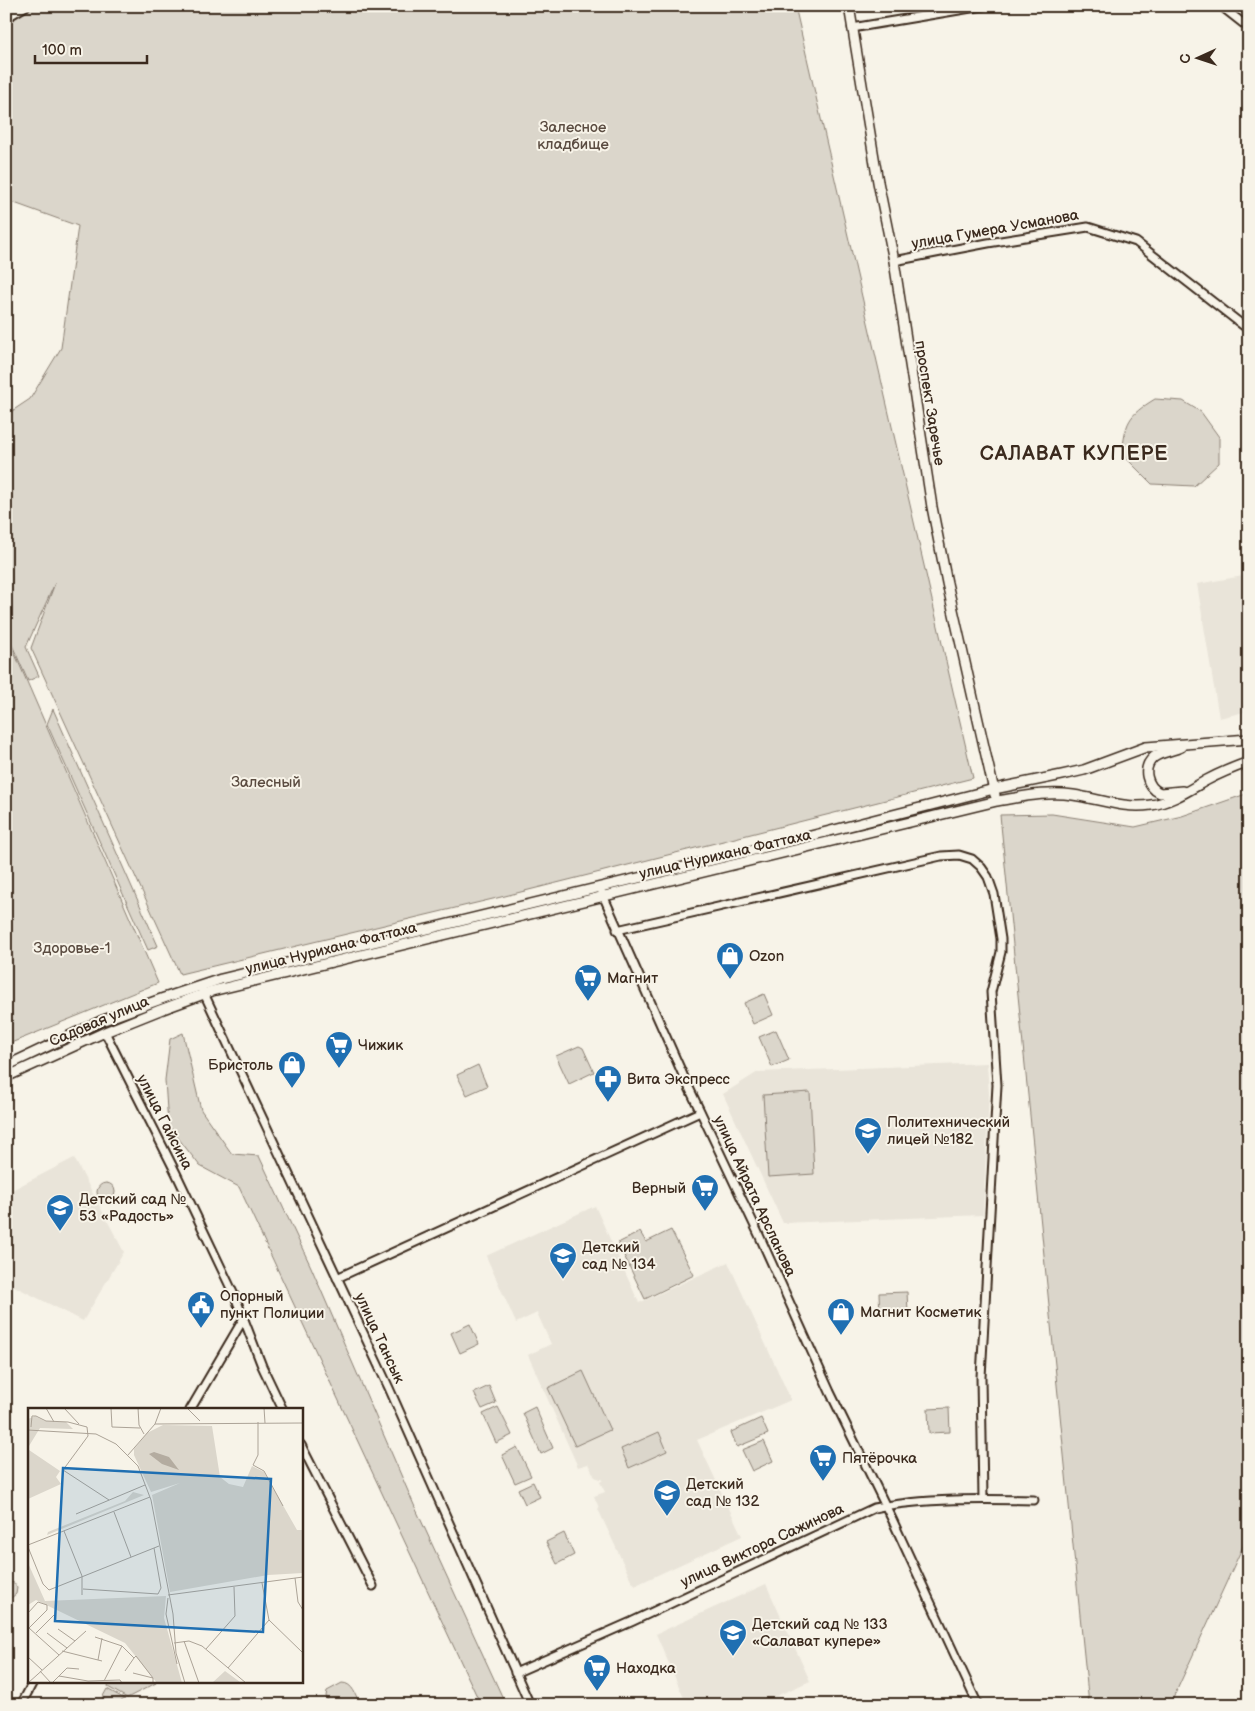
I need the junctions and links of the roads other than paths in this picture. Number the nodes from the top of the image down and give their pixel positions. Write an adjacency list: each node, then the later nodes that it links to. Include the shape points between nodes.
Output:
1 (26, 6): 5 (street)
2 (849, 6): 6 (street, проспект Заречье)
3 (983, 6): 6 (street)
4 (1221, 6): 7 (street)
5 (6, 18)
6 (852, 28): 8 (street, проспект Заречье)
7 (1249, 28)
8 (894, 261): 9 (street, улица Гумера Усманова, via 1088,227 1136,242); 13 (street, проспект Заречье, via 932,507)
9 (1249, 330)
10 (1249, 739): 11 (street, улица Нурихана Фаттаха)
11 (1186, 744): 13 (street, улица Нурихана Фаттаха, via 1146,747 1084,770); 14 (street, via 1154,757 1147,769 1149,785 1155,791 1166,794)
12 (1249, 762): 14 (street, улица Нурихана Фаттаха)
13 (994, 789): 15 (street, проспект Заречье); 16 (street, улица Нурихана Фаттаха)
14 (1187, 791): 15 (street, улица Нурихана Фаттаха, via 1164,802 1139,806 1058,794)
15 (997, 801): 16 (street, улица Нурихана Фаттаха, via 776,856)
16 (602, 892): 17 (street, улица Айрата Арсланова); 18 (street, улица Нурихана Фаттаха)
17 (617, 930): 22 (street, улица Айрата Арсланова); 28 (street, via 941,856 959,855 972,859 988,877 994,894 1001,952 991,992 997,1085 981,1378)
18 (202, 990): 19 (street, Садовая улица); 20 (street, Садовая улица, via 102,1021); 23 (street, улица Тансык)
19 (105, 1032): 21 (street, Садовая улица); 24 (street, улица Гайсина)
20 (6, 1066)
21 (6, 1077)
22 (700, 1112): 23 (street); 30 (street, улица Айрата Арсланова)
23 (337, 1278): 32 (street, улица Тансык)
24 (244, 1318): 25 (street); 26 (street, улица Гайсина)
25 (191, 1408)
26 (282, 1408)
27 (302, 1447): 31 (street)
28 (984, 1499): 29 (street, улица Виктора Сажинова); 30 (street, улица Виктора Сажинова)
29 (1034, 1500)
30 (885, 1506): 32 (street, улица Виктора Сажинова, via 874,1508); 36 (street, улица Айрата Арсланова)
31 (373, 1586)
32 (516, 1673): 35 (street, улица Тансык)
33 (33, 1684): 34 (street)
34 (20, 1705)
35 (530, 1705)
36 (978, 1705)

